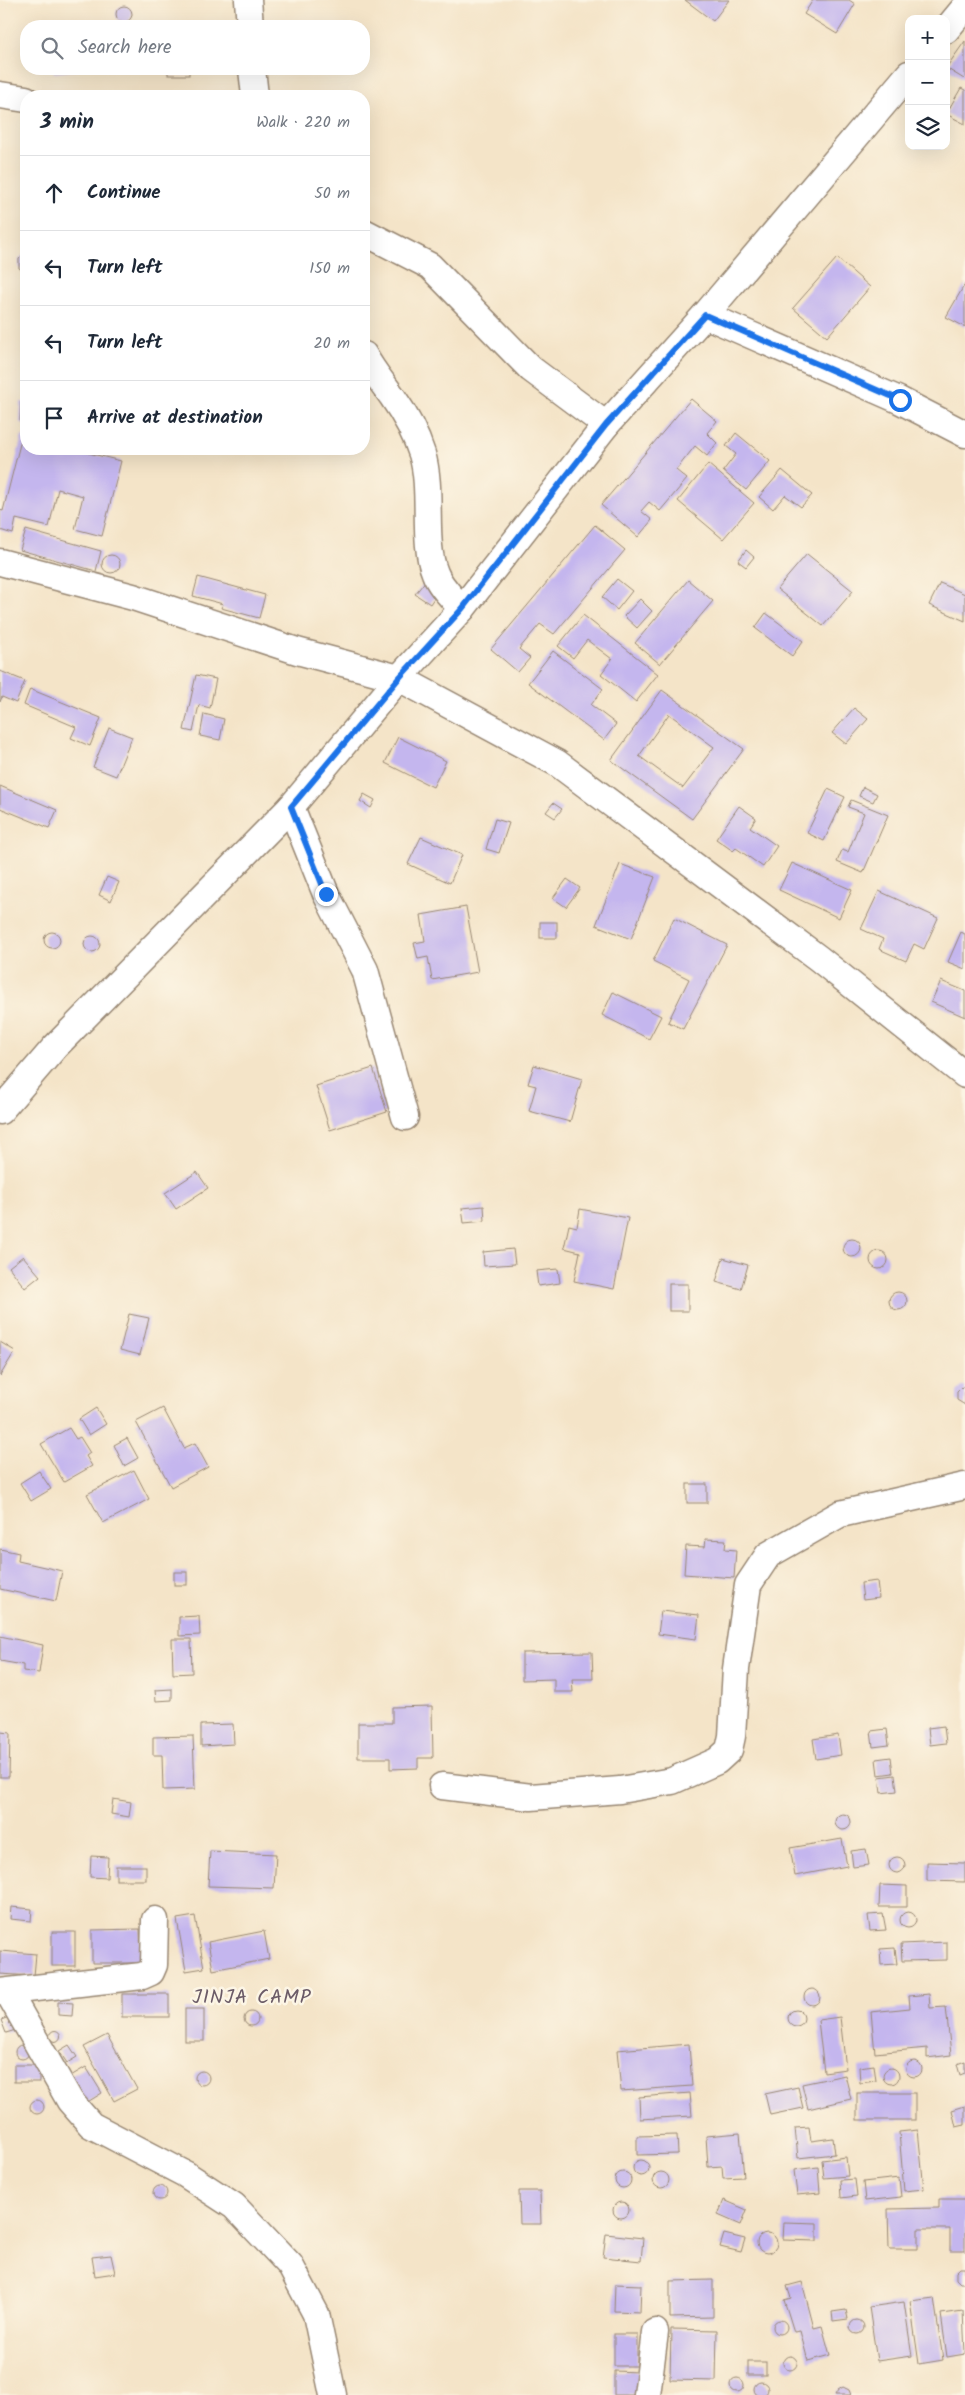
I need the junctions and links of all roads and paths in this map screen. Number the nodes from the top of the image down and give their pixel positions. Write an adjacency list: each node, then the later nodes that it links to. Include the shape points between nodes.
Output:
1 (248, 0): 2 (street)
2 (250, 20)
3 (253, 75): 5 (street)
4 (905, 79): 9 (street)
5 (254, 90)
6 (0, 95): 7 (street)
7 (20, 98)
8 (370, 235): 11 (street, via 430,266 531,369)
9 (705, 315): 11 (street); 12 (street, via 900,400)
10 (370, 366): 14 (street, via 393,398 419,447 429,498 434,571 440,584)
11 (606, 425): 14 (street)
12 (965, 434)
13 (0, 562): 15 (street, via 133,597 296,651)
14 (462, 609): 15 (street)
15 (399, 678): 16 (street); 17 (street, via 557,763 818,958)
16 (291, 807): 18 (street, via 55,1047); 19 (street, via 326,894 365,970)
17 (965, 1073)
18 (0, 1111)
19 (405, 1117)
20 (965, 1486): 21 (street, via 840,1514 768,1554 748,1585 736,1669 732,1736 729,1750 717,1761 672,1781 620,1790 531,1797)
21 (442, 1786)
22 (155, 1920): 23 (street, via 151,1972 142,1976)
23 (4, 1992): 25 (street, via 70,2102 91,2125 185,2174 234,2206 290,2265 316,2314)
24 (655, 2332): 26 (street)
25 (333, 2395)
26 (647, 2395)

